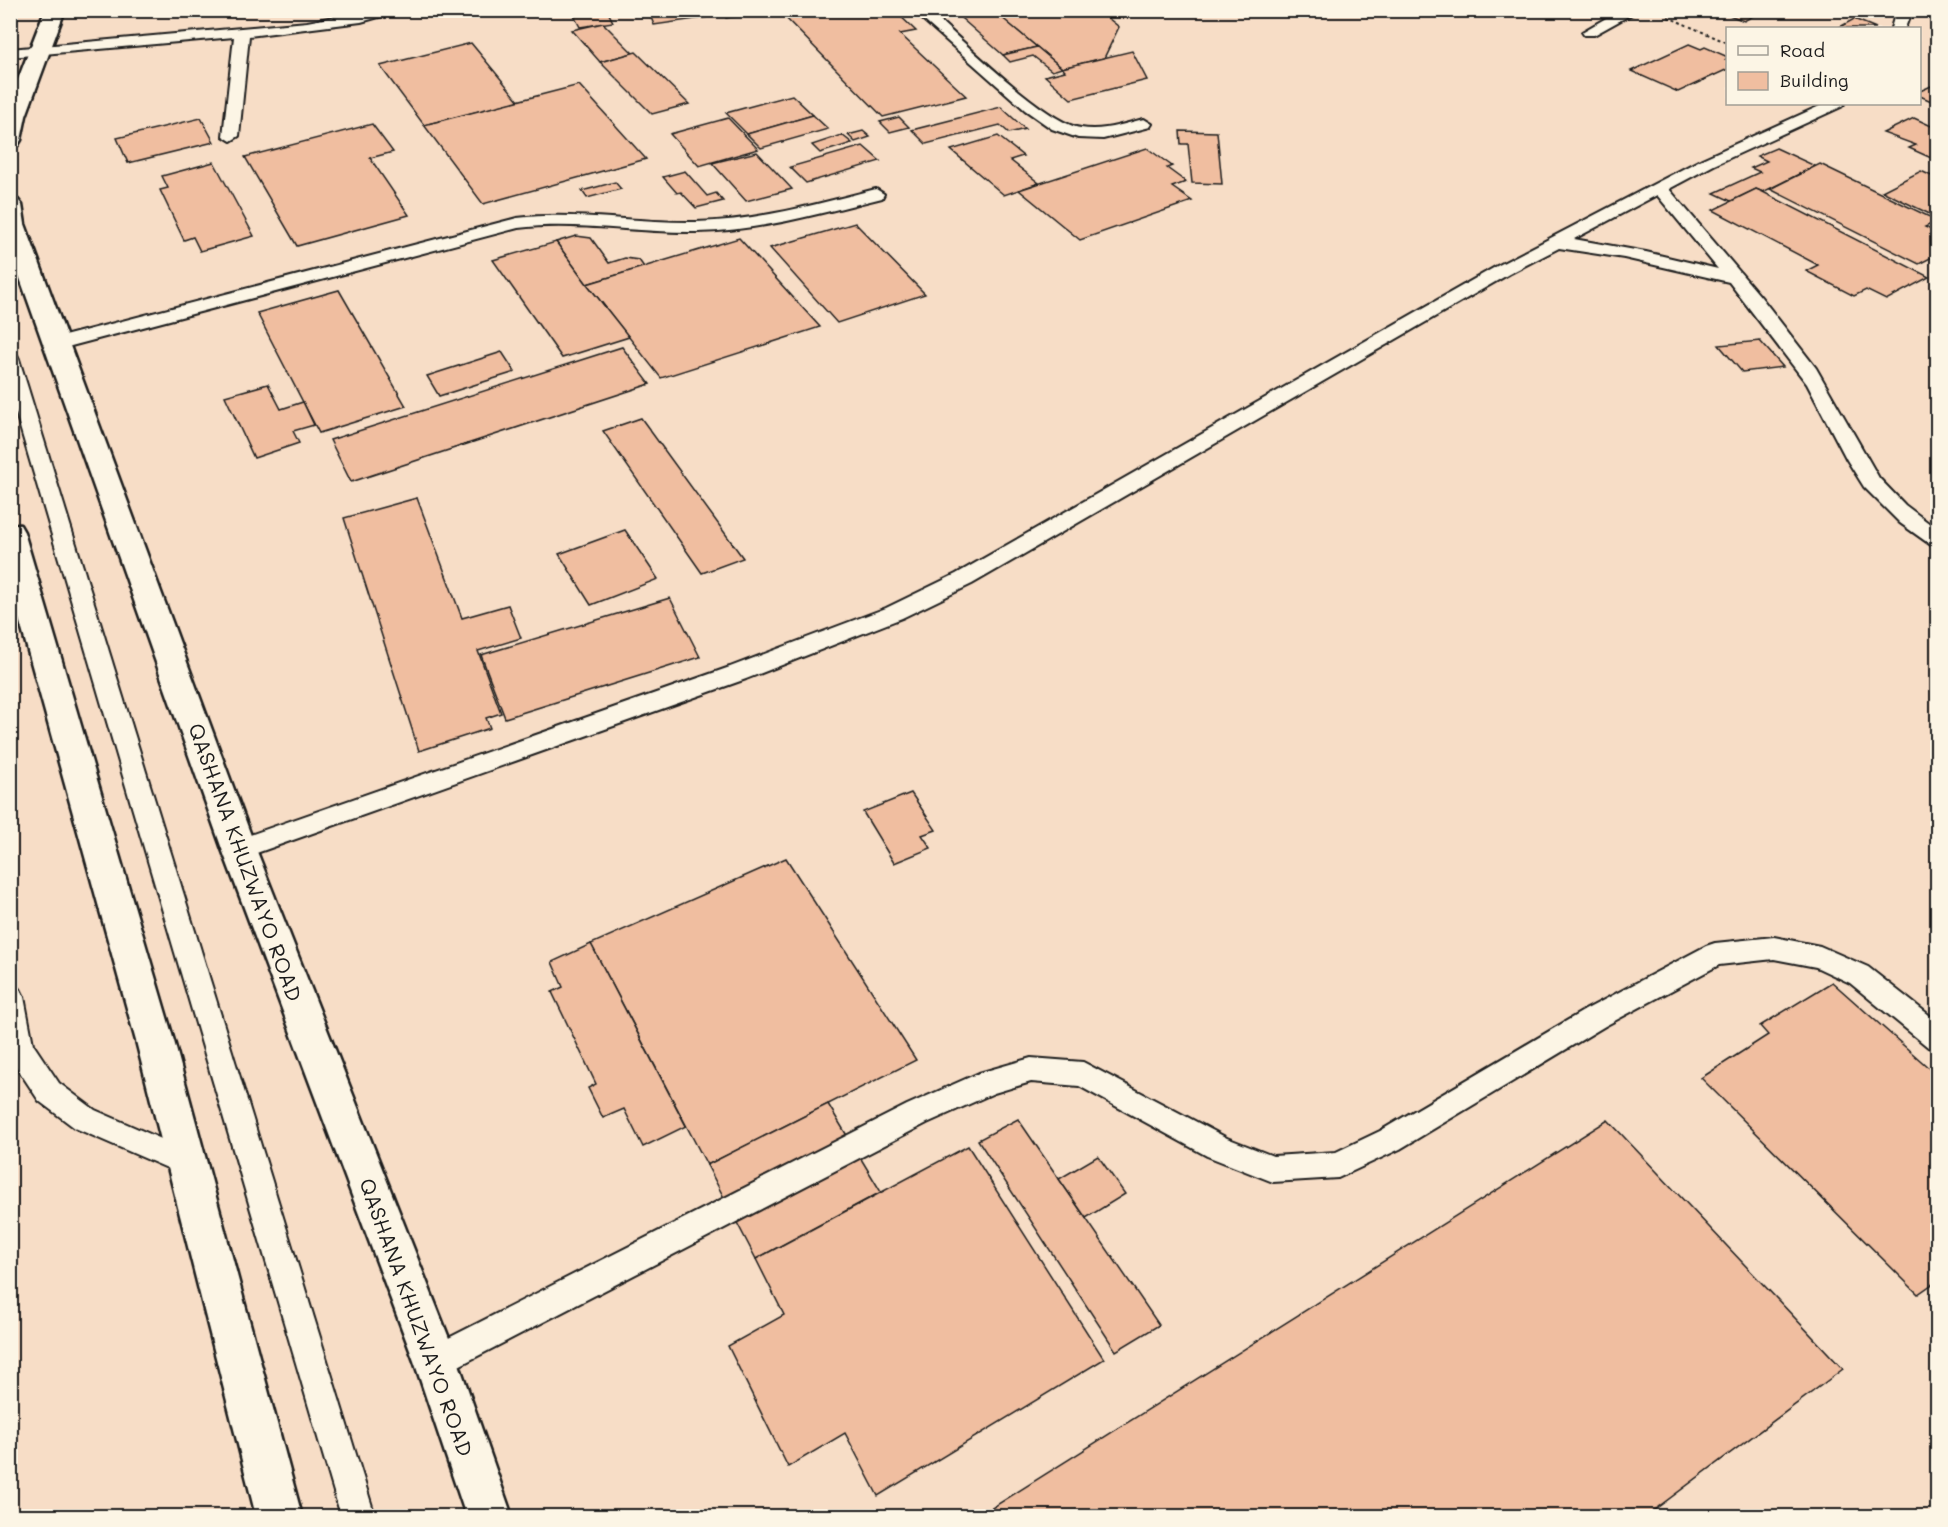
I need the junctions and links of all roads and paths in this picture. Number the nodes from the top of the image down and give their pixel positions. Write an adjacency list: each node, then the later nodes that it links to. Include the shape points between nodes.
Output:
1 (55, 10): 11 (main road)
2 (388, 10): 8 (lane, via 318,25)
3 (919, 10): 14 (lane, via 1030,107 1058,126 1078,133 1103,134)
4 (1632, 10): 9 (lane)
5 (1913, 10): 7 (lane, via 1900,18)
6 (1664, 15): 10 (path)
7 (1898, 27)
8 (242, 32): 11 (lane); 15 (lane)
9 (1589, 32)
10 (1726, 42)
11 (41, 50): 12 (lane); 16 (main road, via 15,116)
12 (10, 53)
13 (1834, 105): 17 (lane)
14 (1144, 124)
15 (231, 136)
16 (10, 140)
17 (1659, 187): 20 (lane); 21 (lane)
18 (876, 194): 22 (lane, via 726,226 694,228 547,218 517,223)
19 (10, 205): 22 (main road, QASHANA KHUZWAYO ROAD, via 13,224)
20 (1556, 242): 21 (lane, via 1650,257); 26 (lane, via 964,579 894,613 738,673)
21 (1734, 278): 25 (lane, via 1811,375 1865,473 1887,500)
22 (57, 344): 26 (main road, QASHANA KHUZWAYO ROAD)
23 (10, 359): 32 (lane)
24 (10, 531): 29 (main road)
25 (1938, 540)
26 (239, 849): 30 (main road, QASHANA KHUZWAYO ROAD)
27 (11, 1003): 29 (lane, via 20,1048 49,1092 85,1119)
28 (1938, 1039): 30 (lane, via 1859,975 1820,957 1774,948 1715,954 1595,1018 1380,1145 1338,1165 1273,1169 1217,1147 1083,1074 1031,1071 989,1082 917,1114)
29 (188, 1164): 31 (main road)
30 (436, 1361): 33 (main road, QASHANA KHUZWAYO ROAD)
31 (279, 1516)
32 (358, 1516)
33 (489, 1516)

